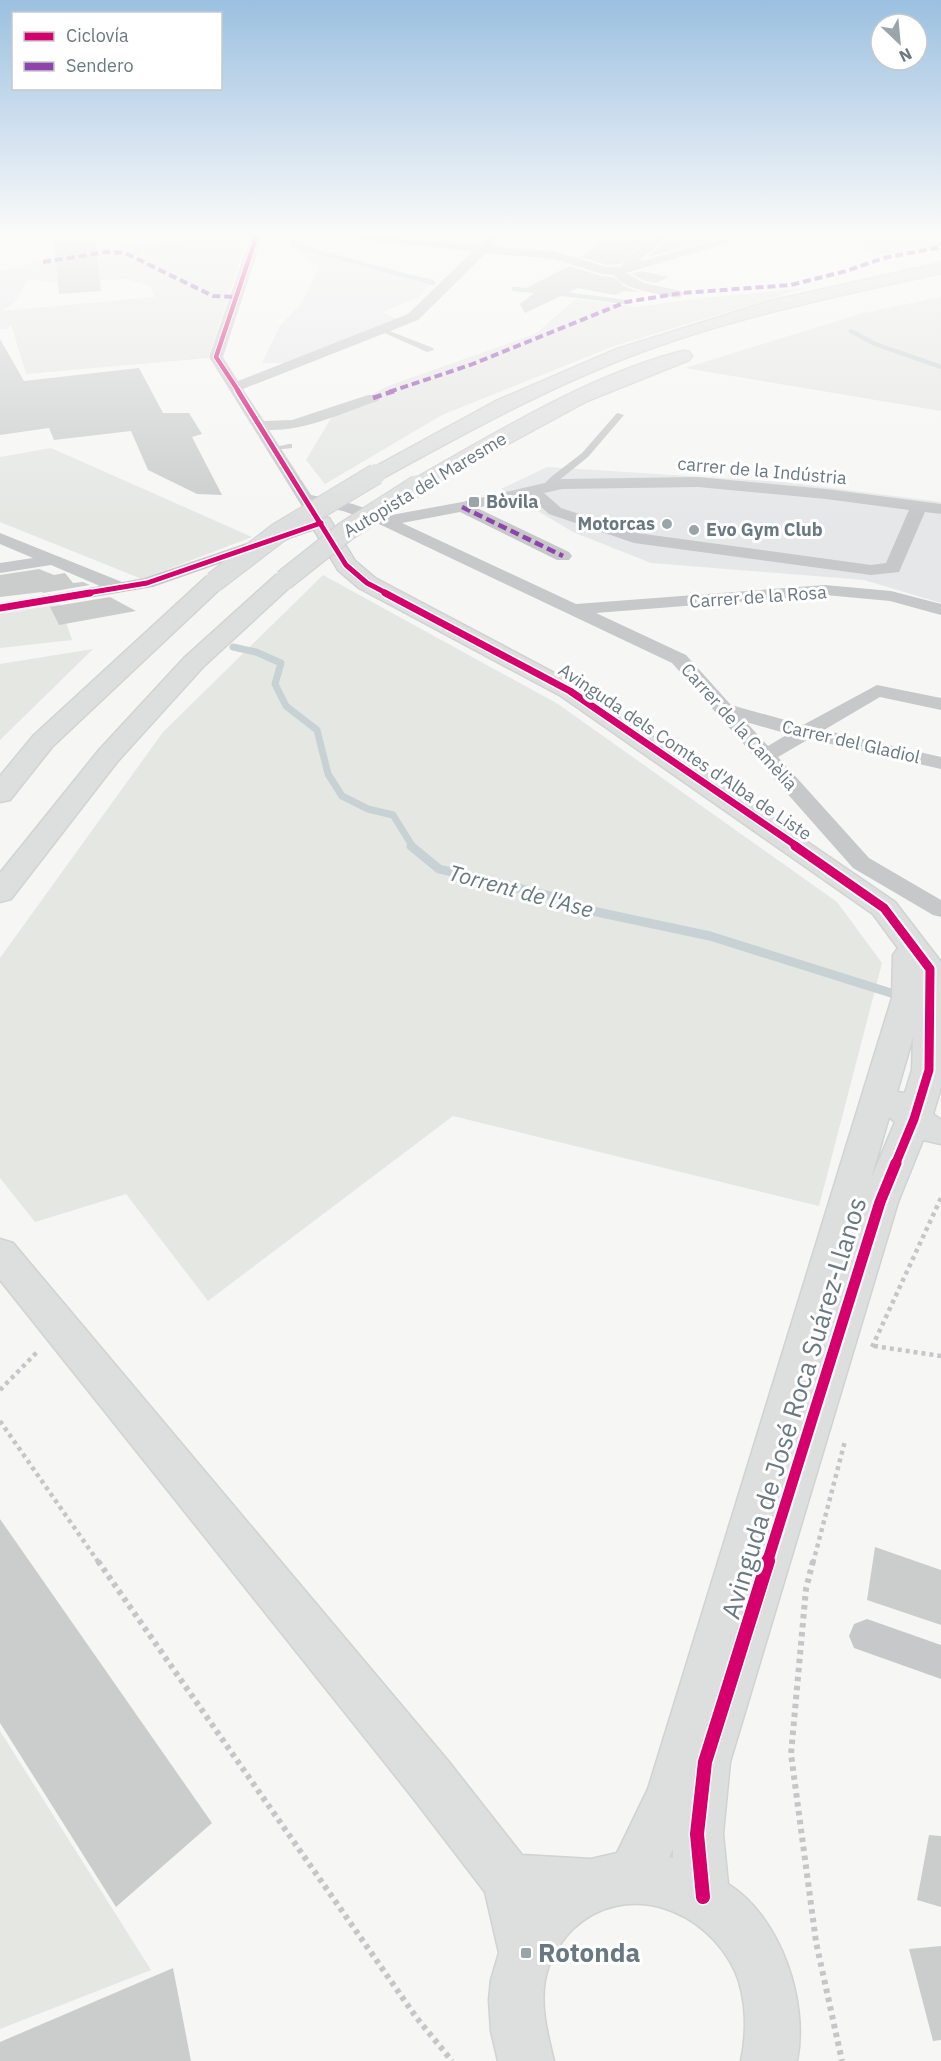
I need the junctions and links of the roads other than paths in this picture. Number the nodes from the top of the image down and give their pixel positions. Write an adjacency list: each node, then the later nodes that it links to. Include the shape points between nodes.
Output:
1 (225, 327): 7 (street, via 216,357)
2 (389, 327): 4 (street)
3 (704, 327): 31 (main road, Autopista del Maresme, bridge, via 623,353 503,405 278,533 214,582 43,741)
4 (382, 330): 5 (lane); 7 (street)
5 (430, 350)
6 (701, 350): 32 (main road, Autopista del Maresme, bridge, via 658,364 529,422 346,531 284,580 194,662 108,756)
7 (235, 387): 10 (street)
8 (373, 398): 10 (street, via 284,426)
9 (620, 415): 11 (lane, via 609,423 586,454)
10 (259, 425): 12 (street, via 282,447)
11 (538, 489): 13 (street, carrer de la Indústria, via 562,484 698,482); 13 (street, via 555,511 634,538 871,570 893,568); 14 (street, carrer de la Indústria)
12 (307, 499): 16 (street, Carrer de la Camèlia, via 347,507); 17 (street)
13 (919, 506): 15 (street, carrer de la Indústria)
14 (462, 507): 16 (street, carrer de la Indústria); 19 (street)
15 (941, 509)
16 (385, 521): 24 (street, Carrer de la Camèlia)
17 (321, 523): 22 (street, via 147,583); 34 (main road, Avinguda dels Comtes d'Alba de Liste, via 346,565 367,583 570,691 884,908)
18 (0, 538): 20 (street)
19 (563, 556)
20 (50, 560): 21 (street); 22 (street)
21 (0, 568)
22 (122, 588): 23 (street)
23 (0, 608)
24 (573, 610): 25 (street, Carrer de la Rosa, via 825,590 891,596); 27 (street, Carrer de la Camèlia, via 679,659)
25 (941, 610)
26 (941, 704): 28 (street, via 878,691)
27 (726, 710): 28 (street, Carrer del Gladiol); 29 (street, Carrer de la Camèlia)
28 (804, 732): 29 (street); 30 (street, Carrer del Gladiol)
29 (765, 756): 33 (street, Carrer de la Camèlia, via 861,863)
30 (941, 763)
31 (0, 794)
32 (0, 893)
33 (939, 906)
34 (909, 940): 35 (main road, Avinguda de José Roca Suárez-Llanos); 36 (main road, Avinguda de José Roca Suárez-Llanos, via 930,969)
35 (908, 998): 37 (main road, via 909,1050 898,1096 902,1109); 41 (main road, Avinguda de José Roca Suárez-Llanos)
36 (935, 1076): 37 (main road, Avinguda de José Roca Suárez-Llanos)
37 (924, 1115): 39 (main road, Avinguda de José Roca Suárez-Llanos); 41 (main road, via 898,1114 886,1126 849,1247)
38 (941, 1144): 39 (main road, via 914,1155)
39 (880, 1202): 46 (main road, Avinguda de José Roca Suárez-Llanos, via 705,1761 697,1834)
40 (0, 1254): 44 (main road, via 431,1780)
41 (828, 1261): 45 (main road, Avinguda de José Roca Suárez-Llanos, via 670,1796)
42 (867, 1636): 43 (street)
43 (941, 1662)
44 (508, 1880): 45 (main road); 47 (main road)
45 (612, 1880): 46 (main road, via 657,1878); 47 (main road, via 570,1896 537,1930)
46 (703, 1897): 49 (main road, via 743,1935 758,1961 773,2019)
47 (526, 1953): 48 (main road, via 518,1980)
48 (516, 2053)
49 (769, 2061)

